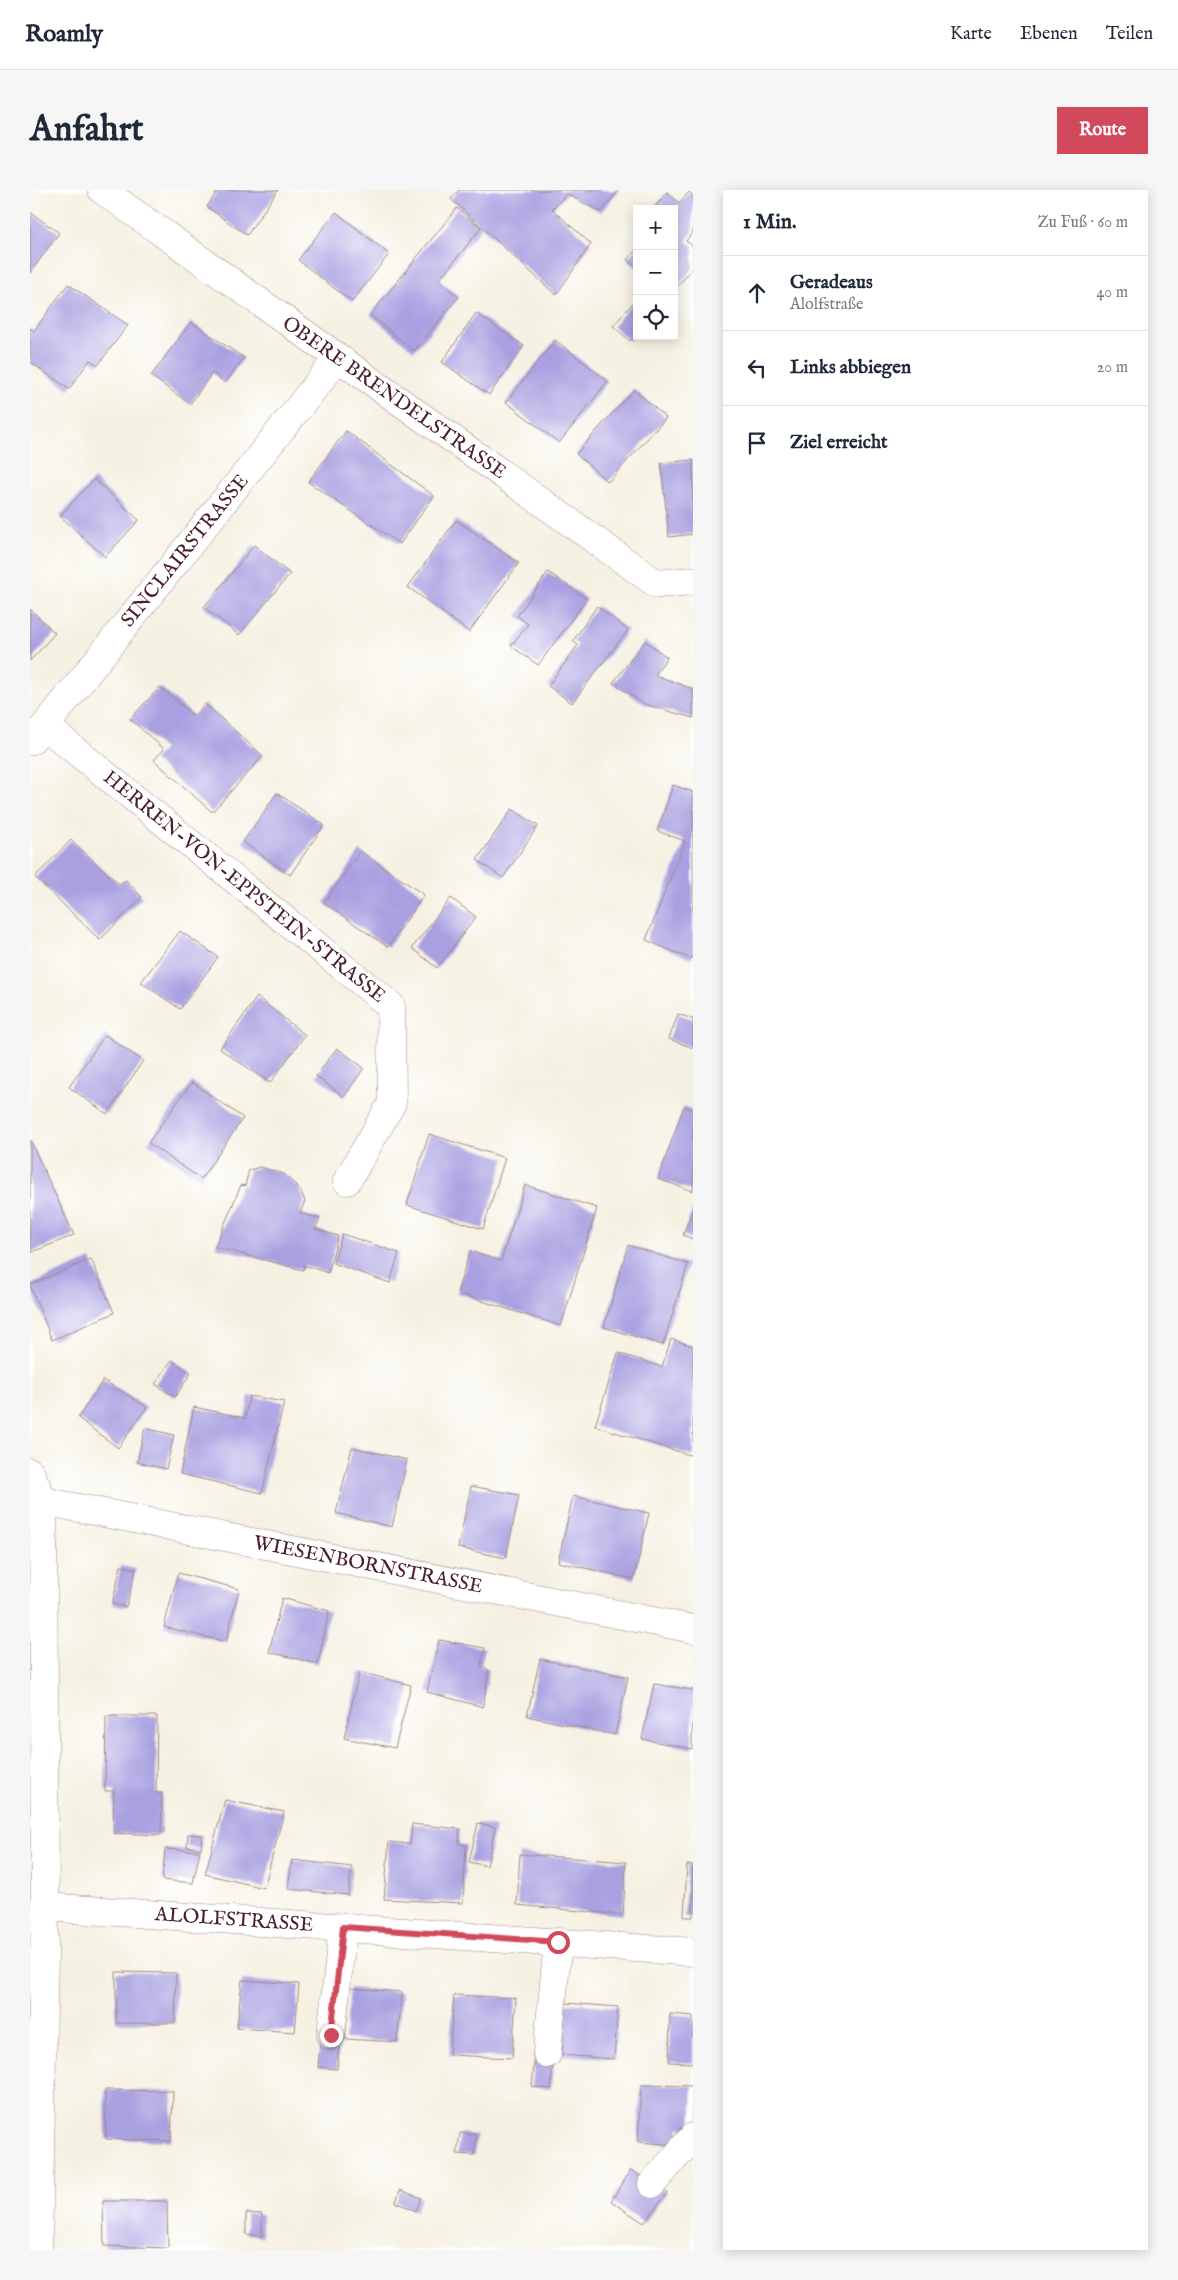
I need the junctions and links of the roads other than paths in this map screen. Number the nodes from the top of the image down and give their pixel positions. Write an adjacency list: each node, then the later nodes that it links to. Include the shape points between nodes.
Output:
1 (102, 190): 2 (street, OBERE BRENDELSTRASSE)
2 (338, 358): 3 (street, OBERE BRENDELSTRASSE, via 657,584); 4 (street, SINCLAIRSTRASSE)
3 (693, 581)
4 (38, 734): 5 (street, HERREN-VON-EPPSTEIN-STRASSE, via 391,1006 392,1103)
5 (347, 1181)
6 (30, 1472): 7 (street)
7 (43, 1501): 8 (street, WIESENBORNSTRASSE); 9 (street)
8 (693, 1629)
9 (44, 1907): 10 (street, ALOLFSTRASSE); 17 (street)
10 (343, 1927): 11 (street, ALOLFSTRASSE); 13 (street)
11 (558, 1942): 12 (street, ALOLFSTRASSE); 14 (street)
12 (693, 1952)
13 (331, 2035)
14 (547, 2054)
15 (693, 2137): 16 (street)
16 (652, 2184)
17 (38, 2250)

